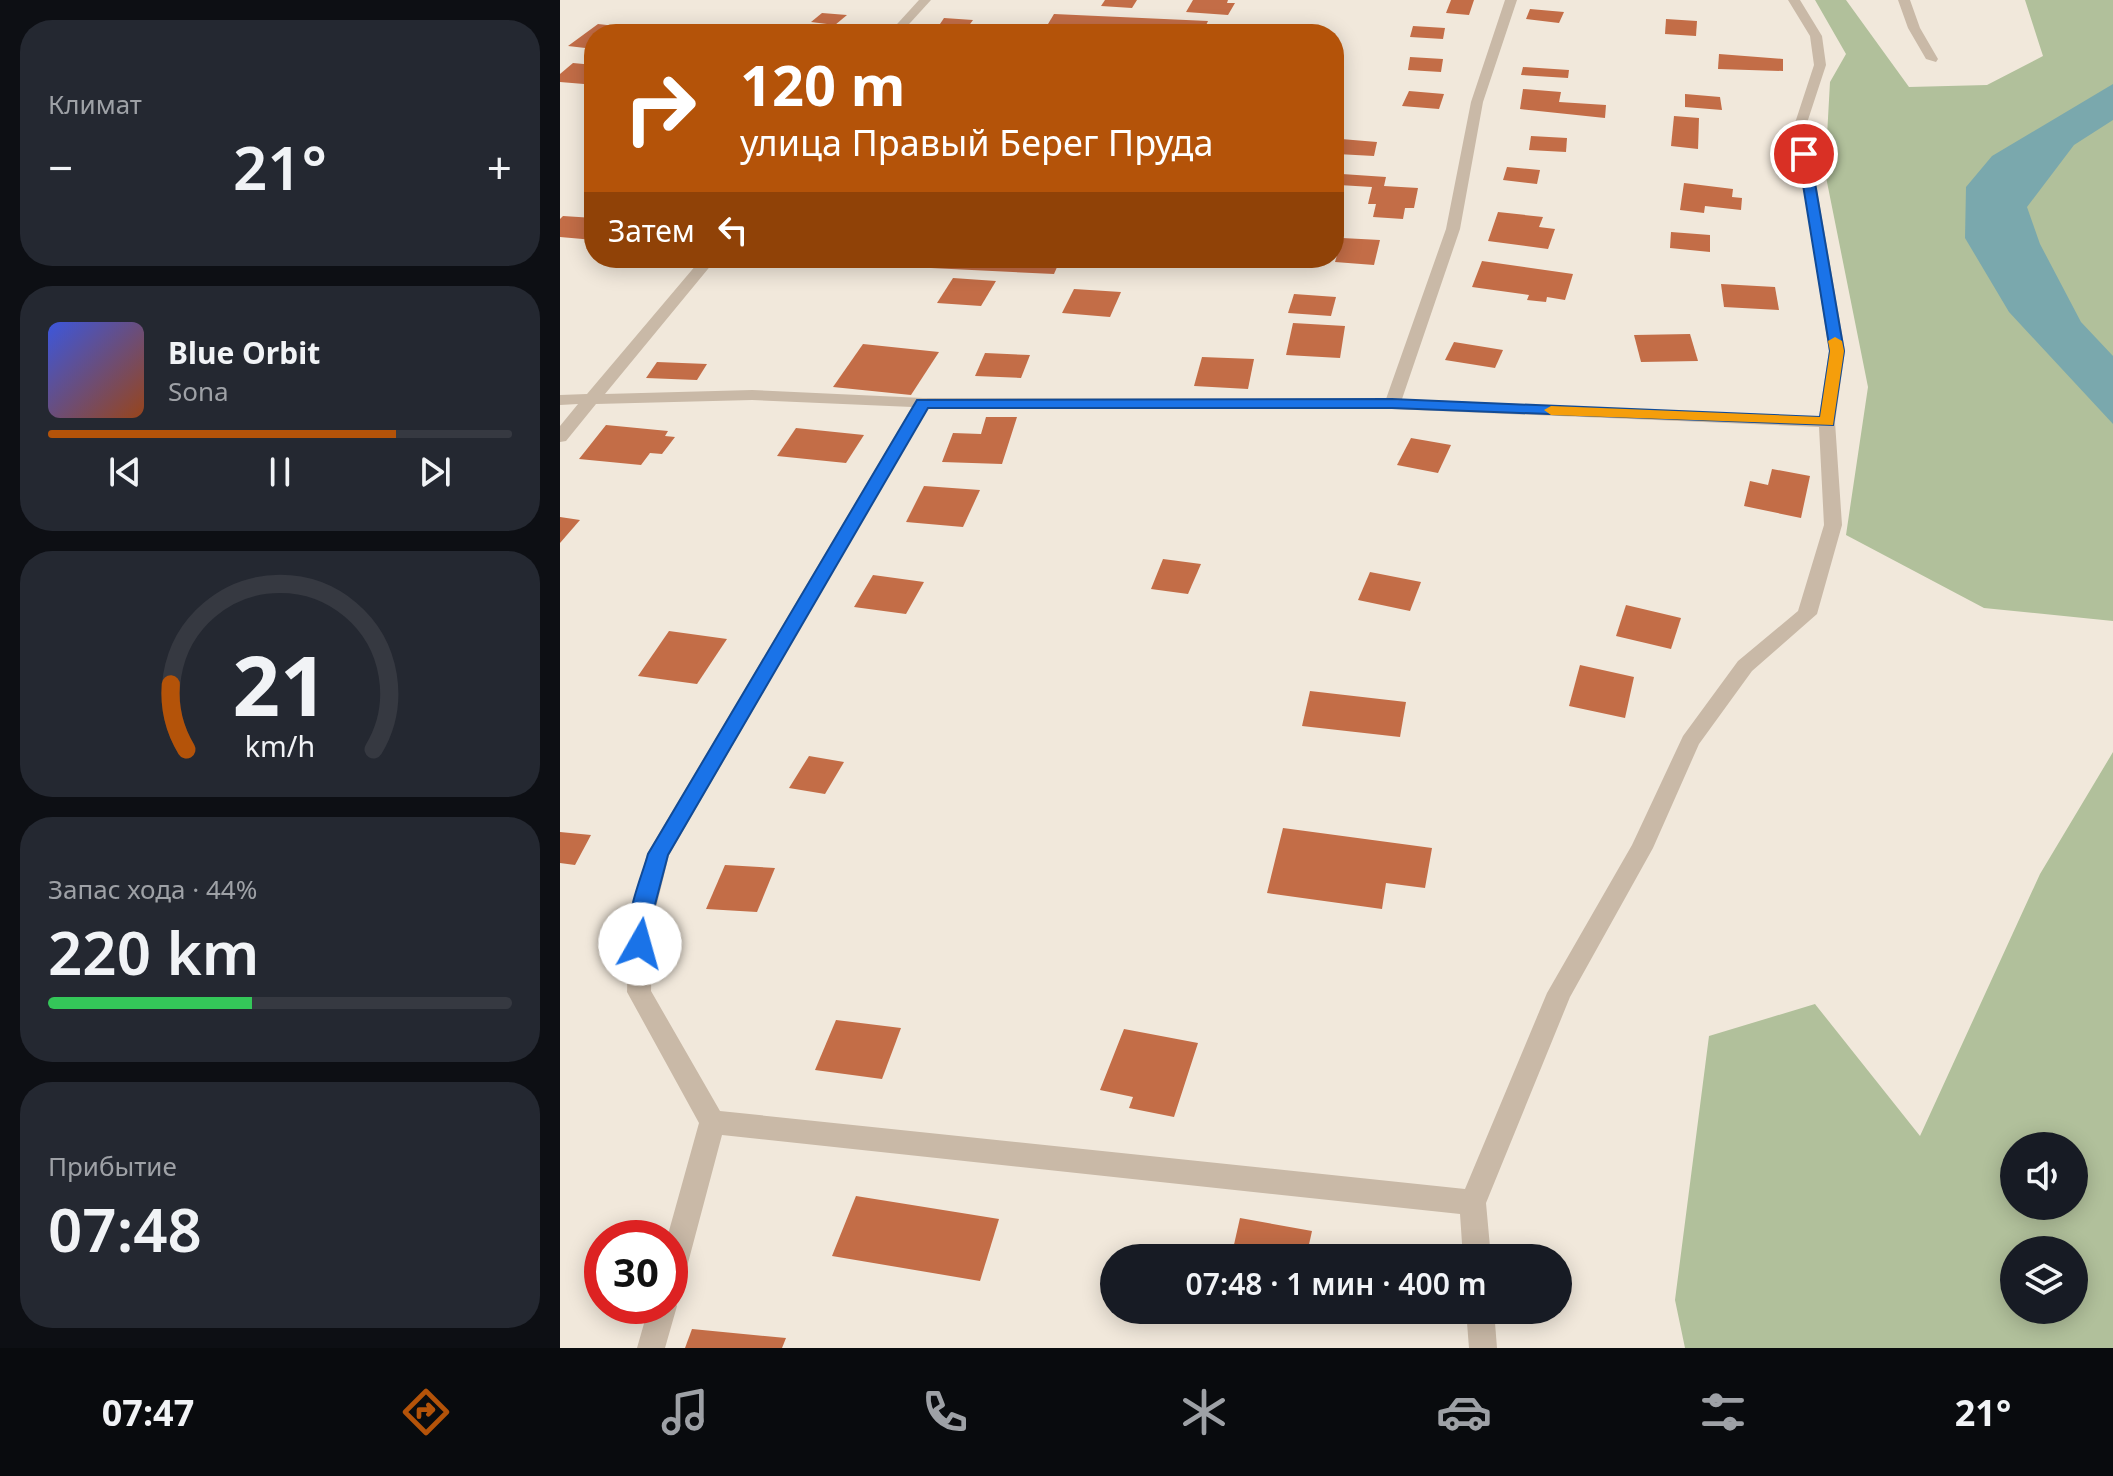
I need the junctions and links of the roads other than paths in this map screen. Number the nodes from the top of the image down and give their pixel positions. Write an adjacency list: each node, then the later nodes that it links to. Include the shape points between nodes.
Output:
1 (925, 0): 5 (street)
2 (1511, 0): 11 (street, via 1477,102 1453,229)
3 (1794, 0): 12 (street, via 1816,36 1820,65 1800,126 1837,351)
4 (1904, 0): 6 (street)
5 (903, 24)
6 (1932, 59)
7 (702, 268): 8 (street)
8 (595, 397): 9 (street); 10 (street, via 752,395); 13 (street)
9 (560, 400)
10 (923, 403): 11 (street); 14 (street, via 658,854 641,920 639,992)
11 (1392, 404): 12 (street)
12 (1827, 422): 15 (street, via 1833,525 1807,614 1745,666 1690,741 1642,848 1559,993)
13 (560, 437)
14 (712, 1122): 15 (street); 16 (street)
15 (1473, 1203): 17 (street)
16 (686, 1220)
17 (1476, 1244)
18 (658, 1324): 20 (street)
19 (1481, 1324): 21 (street)
20 (651, 1348)
21 (1483, 1348)

